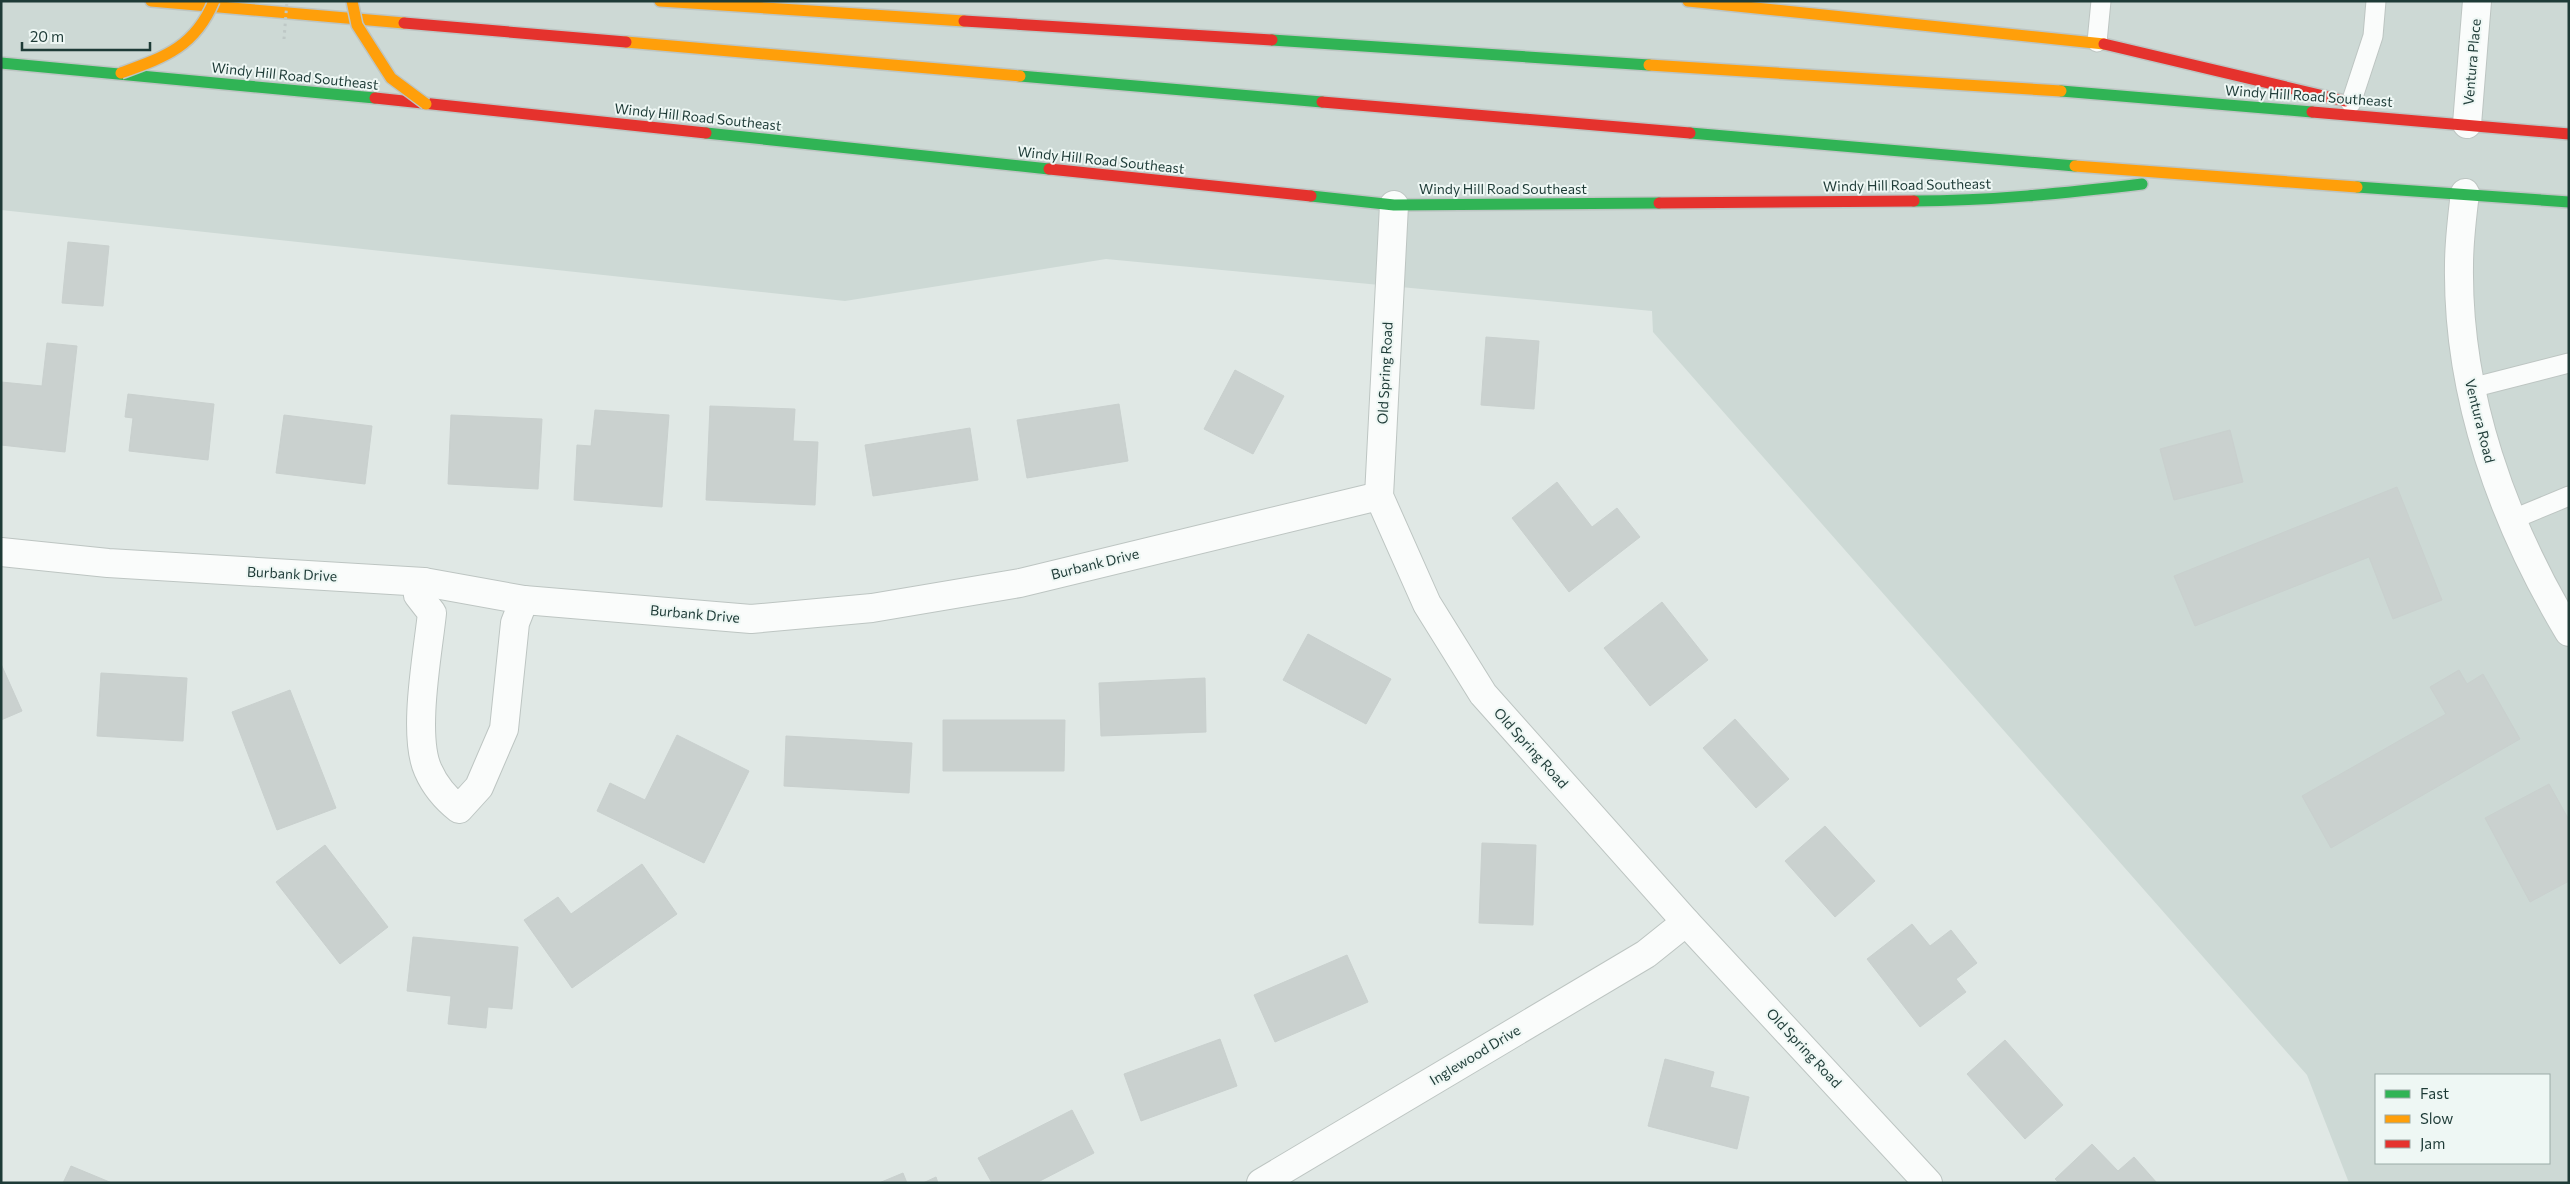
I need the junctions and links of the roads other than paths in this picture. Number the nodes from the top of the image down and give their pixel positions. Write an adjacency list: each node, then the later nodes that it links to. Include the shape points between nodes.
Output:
1 (151, 1): 17 (main road, Windy Hill Road Southeast)
2 (214, 1): 11 (main road, bridge, via 205,24 189,42 167,57)
3 (352, 1): 13 (main road, bridge, via 357,25 391,78)
4 (660, 1): 14 (main road, Windy Hill Road Southeast, via 2090,93)
5 (1688, 1): 9 (main road, Windy Hill Road Southeast)
6 (2101, 1): 9 (lane)
7 (2376, 1): 12 (lane, via 2373,36)
8 (2477, 1): 15 (street, Ventura Place)
9 (2097, 42): 12 (main road, Windy Hill Road Southeast)
10 (1, 63): 11 (main road, Windy Hill Road Southeast)
11 (121, 73): 13 (main road, Windy Hill Road Southeast)
12 (2351, 103): 14 (main road, Windy Hill Road Southeast)
13 (426, 104): 20 (main road, Windy Hill Road Southeast)
14 (2399, 118): 15 (main road, Windy Hill Road Southeast)
15 (2467, 124): 16 (main road, Windy Hill Road Southeast)
16 (2569, 134)
17 (2200, 176): 18 (main road, Windy Hill Road Southeast); 20 (main road, Windy Hill Road Southeast, via 2059,194 1958,201)
18 (2464, 193): 19 (main road, Windy Hill Road Southeast); 22 (street, Ventura Road, via 2460,301)
19 (2569, 202)
20 (1394, 205): 23 (street, Old Spring Road)
21 (2569, 363): 22 (lane)
22 (2471, 388): 25 (street, Ventura Road, via 2488,459)
23 (1379, 496): 28 (street, Burbank Drive, via 1020,583 872,608 751,619); 30 (street, Old Spring Road, via 1427,604 1483,694)
24 (2569, 496): 25 (lane)
25 (2511, 520): 29 (street, Ventura Road, via 2527,557)
26 (1, 552): 27 (street, Burbank Drive, via 108,563)
27 (424, 582): 28 (street, Burbank Drive); 28 (street, via 418,595 432,613 420,726 427,769 442,795 459,809 479,787 504,729 516,623)
28 (524, 600)
29 (2569, 632)
30 (1686, 922): 31 (street, Inglewood Drive, via 1646,954); 32 (street, Old Spring Road)
31 (1261, 1183)
32 (1928, 1183)

